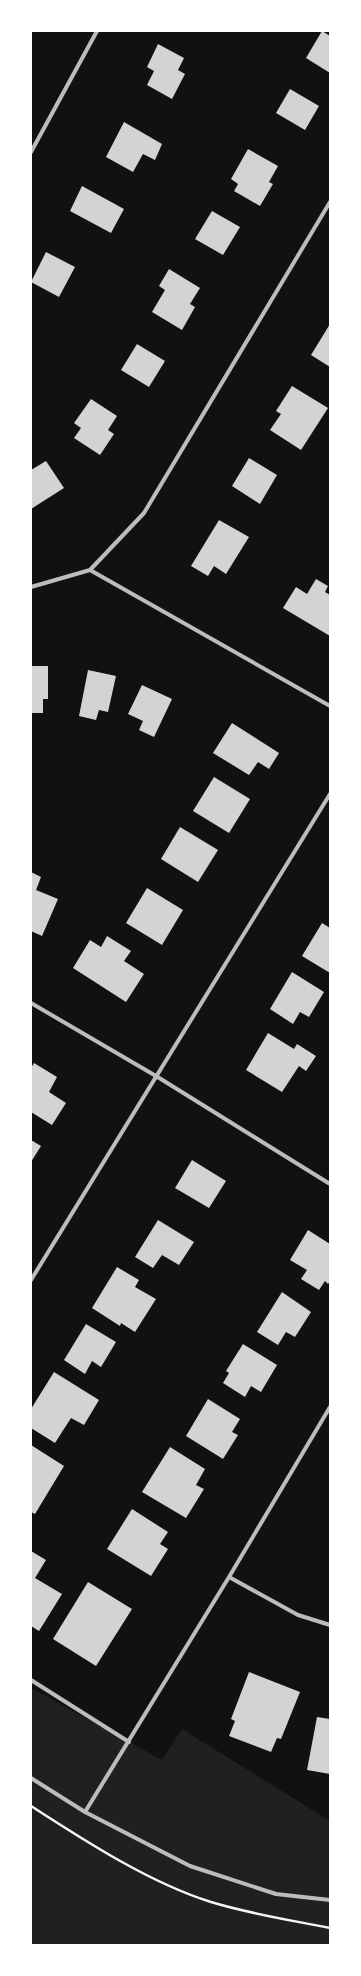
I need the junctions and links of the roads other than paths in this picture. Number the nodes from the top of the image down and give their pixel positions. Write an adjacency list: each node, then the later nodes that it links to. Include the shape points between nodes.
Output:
1 (97, 31): 2 (street)
2 (31, 152)
3 (330, 202): 4 (street, via 144,513)
4 (90, 570): 5 (street); 6 (street)
5 (31, 587)
6 (330, 706)
7 (330, 794): 9 (street)
8 (31, 1003): 9 (street)
9 (156, 1076): 10 (street); 11 (street)
10 (330, 1184)
11 (31, 1280)
12 (330, 1407): 13 (street)
13 (229, 1577): 14 (street, via 298,1615); 16 (street)
14 (330, 1625)
15 (31, 1680): 16 (street)
16 (129, 1742): 18 (street)
17 (31, 1778): 18 (street)
18 (85, 1812): 19 (street, via 190,1866 276,1894)
19 (330, 1900)

